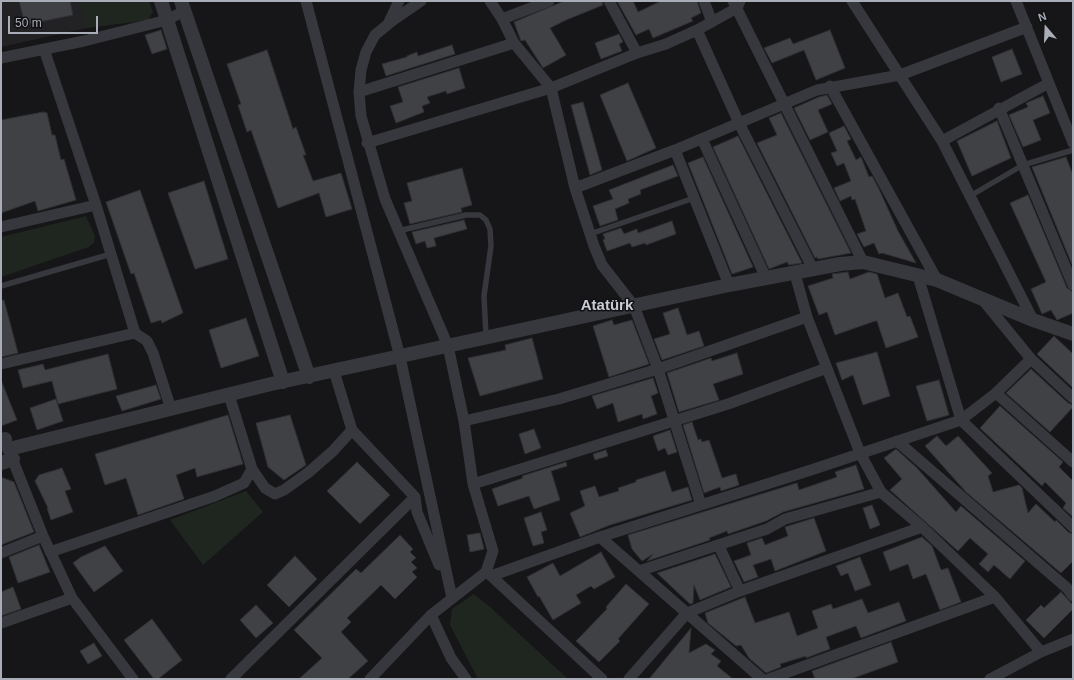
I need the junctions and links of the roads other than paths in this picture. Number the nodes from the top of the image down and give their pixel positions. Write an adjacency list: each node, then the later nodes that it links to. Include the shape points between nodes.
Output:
1 (161, 1): 14 (street)
2 (306, 1): 63 (street)
3 (399, 1): 16 (street)
4 (421, 1): 16 (street)
5 (490, 1): 13 (street)
6 (549, 1): 13 (street)
7 (609, 1): 21 (street)
8 (704, 1): 15 (street)
9 (852, 1): 23 (street)
10 (1016, 1): 17 (street)
11 (736, 3): 15 (street); 28 (street)
12 (183, 6): 14 (street); 69 (street)
13 (502, 19): 19 (street)
14 (167, 20): 20 (street); 70 (street)
15 (712, 22): 18 (street)
16 (387, 26): 27 (street, via 375,35 366,52)
17 (1026, 27): 23 (street); 24 (street)
18 (697, 30): 21 (street); 30 (street)
19 (514, 42): 26 (street); 27 (street)
20 (44, 49): 22 (street); 41 (street)
21 (637, 53): 26 (street)
22 (1, 58)
23 (900, 75): 25 (street); 32 (street)
24 (1049, 83): 29 (street); 34 (street)
25 (830, 86): 28 (street); 51 (street)
26 (551, 88): 33 (street); 38 (street)
27 (359, 92): 33 (street, via 361,116)
28 (784, 102): 30 (street); 46 (street)
29 (1000, 108): 32 (street); 37 (street)
30 (739, 123): 31 (street); 47 (street)
31 (702, 139): 35 (street); 50 (street)
32 (942, 141): 39 (street)
33 (368, 143): 43 (street, via 384,199)
34 (1073, 143)
35 (675, 150): 38 (street); 40 (street)
36 (1073, 150): 37 (lane)
37 (1023, 165): 39 (lane); 52 (street)
38 (575, 188): 44 (street)
39 (970, 196): 58 (street)
40 (694, 198): 44 (lane); 54 (street)
41 (96, 205): 42 (street); 45 (street)
42 (1, 227)
43 (398, 231): 61 (lane, via 466,215 480,215 486,220 490,229 491,246 484,296); 62 (street)
44 (590, 234): 56 (street, via 602,264)
45 (111, 254): 53 (lane); 59 (street)
46 (863, 262): 47 (street); 49 (street)
47 (814, 269): 48 (street)
48 (795, 274): 50 (street); 57 (street)
49 (918, 276): 51 (street); 76 (street)
50 (766, 278): 54 (street)
51 (937, 280): 55 (street)
52 (1073, 285)
53 (1, 286)
54 (729, 286): 56 (street)
55 (982, 299): 58 (street); 64 (street)
56 (634, 306): 61 (street); 67 (street)
57 (807, 317): 66 (street); 67 (street)
58 (1033, 320): 60 (street)
59 (135, 333): 65 (street); 74 (street, via 147,341 153,353)
60 (1073, 334)
61 (486, 338): 62 (street)
62 (448, 346): 63 (street); 77 (street)
63 (400, 357): 68 (street); 101 (street)
64 (1031, 359): 71 (street); 73 (street)
65 (1, 364)
66 (827, 368): 75 (street, via 728,404); 81 (street)
67 (658, 369): 75 (street); 77 (street, via 559,399)
68 (334, 372): 69 (street); 78 (street)
69 (309, 377): 70 (street)
70 (283, 382): 72 (street)
71 (996, 393): 76 (street); 82 (street)
72 (229, 395): 74 (street); 83 (street)
73 (1073, 398)
74 (172, 409): 80 (street)
75 (675, 420): 84 (street); 87 (street)
76 (961, 420): 79 (street); 89 (street)
77 (464, 421): 84 (street)
78 (352, 430): 83 (street, via 309,472 275,494 265,488); 86 (street)
79 (897, 441): 81 (street); 97 (street)
80 (6, 450): 90 (street)
81 (860, 452): 85 (street); 87 (street)
82 (1073, 462)
83 (252, 469): 93 (street, via 244,483 215,496)
84 (473, 484): 96 (street, via 493,551)
85 (881, 492): 88 (street); 92 (street, via 785,519 767,529)
86 (415, 498): 101 (street, via 418,512); 108 (street)
87 (700, 506): 91 (street)
88 (922, 527): 98 (street); 99 (street)
89 (1073, 527)
90 (43, 536): 93 (street); 94 (street)
91 (600, 537): 95 (street); 96 (street)
92 (719, 546): 95 (street); 98 (street)
93 (50, 552): 100 (street)
94 (1, 553)
95 (639, 572): 102 (street)
96 (489, 574): 101 (street); 111 (street)
97 (1071, 589)
98 (740, 592): 102 (street)
99 (995, 597): 106 (street); 114 (street)
100 (72, 598): 104 (street); 107 (street)
101 (452, 598): 103 (street)
102 (687, 614): 112 (street); 113 (street)
103 (431, 615): 109 (street); 110 (street, via 451,658)
104 (1, 623)
105 (1073, 639): 106 (street)
106 (1041, 652): 115 (street)
107 (133, 679)
108 (231, 679)
109 (370, 679)
110 (466, 679)
111 (602, 679)
112 (629, 679)
113 (762, 679)
114 (769, 679)
115 (990, 679)

